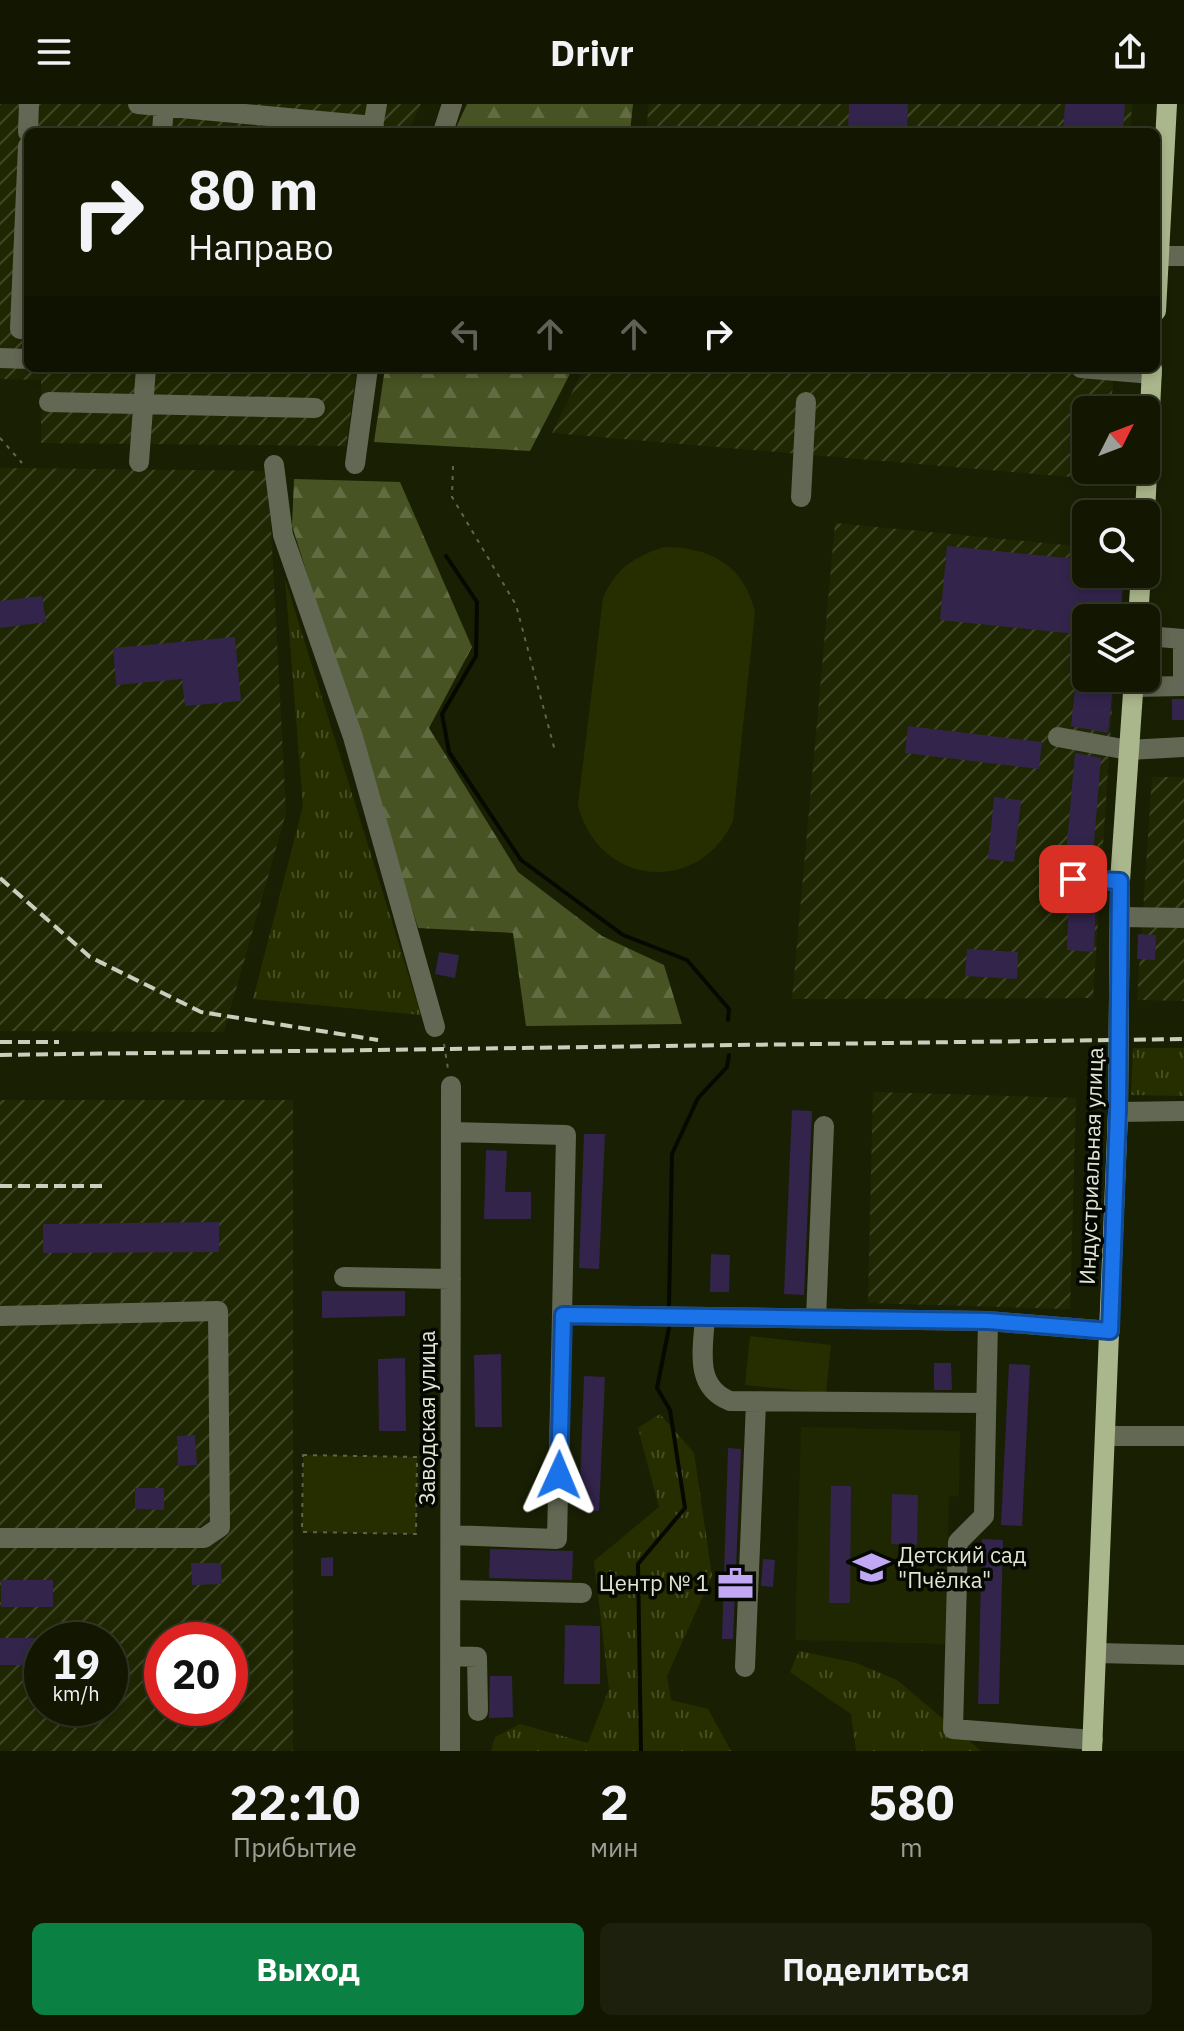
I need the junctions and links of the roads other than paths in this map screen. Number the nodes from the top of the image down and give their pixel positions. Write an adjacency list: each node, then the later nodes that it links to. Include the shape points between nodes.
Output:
1 (29, 104): 7 (street)
2 (138, 104): 6 (street)
3 (377, 104): 10 (street)
4 (452, 104): 11 (street)
5 (1167, 104): 12 (main road)
6 (164, 105): 8 (street); 9 (street)
7 (28, 128)
8 (162, 128)
9 (364, 128)
10 (373, 128)
11 (444, 128)
12 (1160, 256): 13 (street)
13 (1184, 256)
14 (24, 291): 15 (street)
15 (24, 329)
16 (1, 358): 17 (street)
17 (24, 359)
18 (146, 372): 23 (street)
19 (367, 372): 26 (street)
20 (1152, 372): 29 (main road)
21 (49, 402): 23 (street)
22 (806, 402): 28 (street)
23 (143, 406): 24 (street); 25 (street)
24 (315, 408)
25 (139, 462)
26 (355, 464)
27 (274, 465): 40 (street, via 283,535 353,737)
28 (801, 497)
29 (1146, 500)
30 (1160, 637): 31 (street, via 1183,639 1183,686)
31 (1160, 684)
32 (1133, 692): 35 (main road, Индустриальная улица)
33 (1058, 737): 35 (street)
34 (1184, 747): 35 (street)
35 (1128, 750): 37 (main road, Индустриальная улица)
36 (1049, 878): 37 (street)
37 (1120, 881): 38 (main road, Индустриальная улица)
38 (1120, 917): 39 (street); 43 (main road, Индустриальная улица)
39 (1184, 918)
40 (435, 1027)
41 (451, 1086): 45 (street, Заводская улица)
42 (1184, 1111): 43 (street)
43 (1118, 1112): 53 (main road, Индустриальная улица)
44 (824, 1126): 51 (street)
45 (451, 1132): 47 (street, Заводская улица); 48 (street, via 566,1135)
46 (344, 1277): 47 (street)
47 (451, 1279): 58 (street, Заводская улица)
48 (563, 1315): 50 (street); 58 (street, via 557,1539)
49 (0, 1316): 59 (street, via 218,1311 220,1527 204,1538)
50 (705, 1317): 51 (street); 54 (street, via 705,1382 714,1395)
51 (816, 1318): 52 (street)
52 (988, 1321): 53 (street); 55 (street)
53 (1110, 1331): 56 (main road, Индустриальная улица)
54 (756, 1403): 55 (street); 65 (street)
55 (986, 1403): 67 (street, via 984,1516 958,1542 953,1729)
56 (1106, 1436): 57 (street); 62 (main road, Индустриальная улица)
57 (1184, 1436)
58 (451, 1535): 60 (street, Заводская улица)
59 (0, 1538)
60 (451, 1590): 61 (street); 64 (street, Заводская улица)
61 (582, 1593)
62 (1096, 1653): 63 (street); 67 (main road, Индустриальная улица)
63 (1184, 1655)
64 (451, 1656): 66 (street, via 477,1657); 68 (street, Заводская улица)
65 (745, 1667)
66 (478, 1711)
67 (1093, 1746)
68 (450, 1751)

